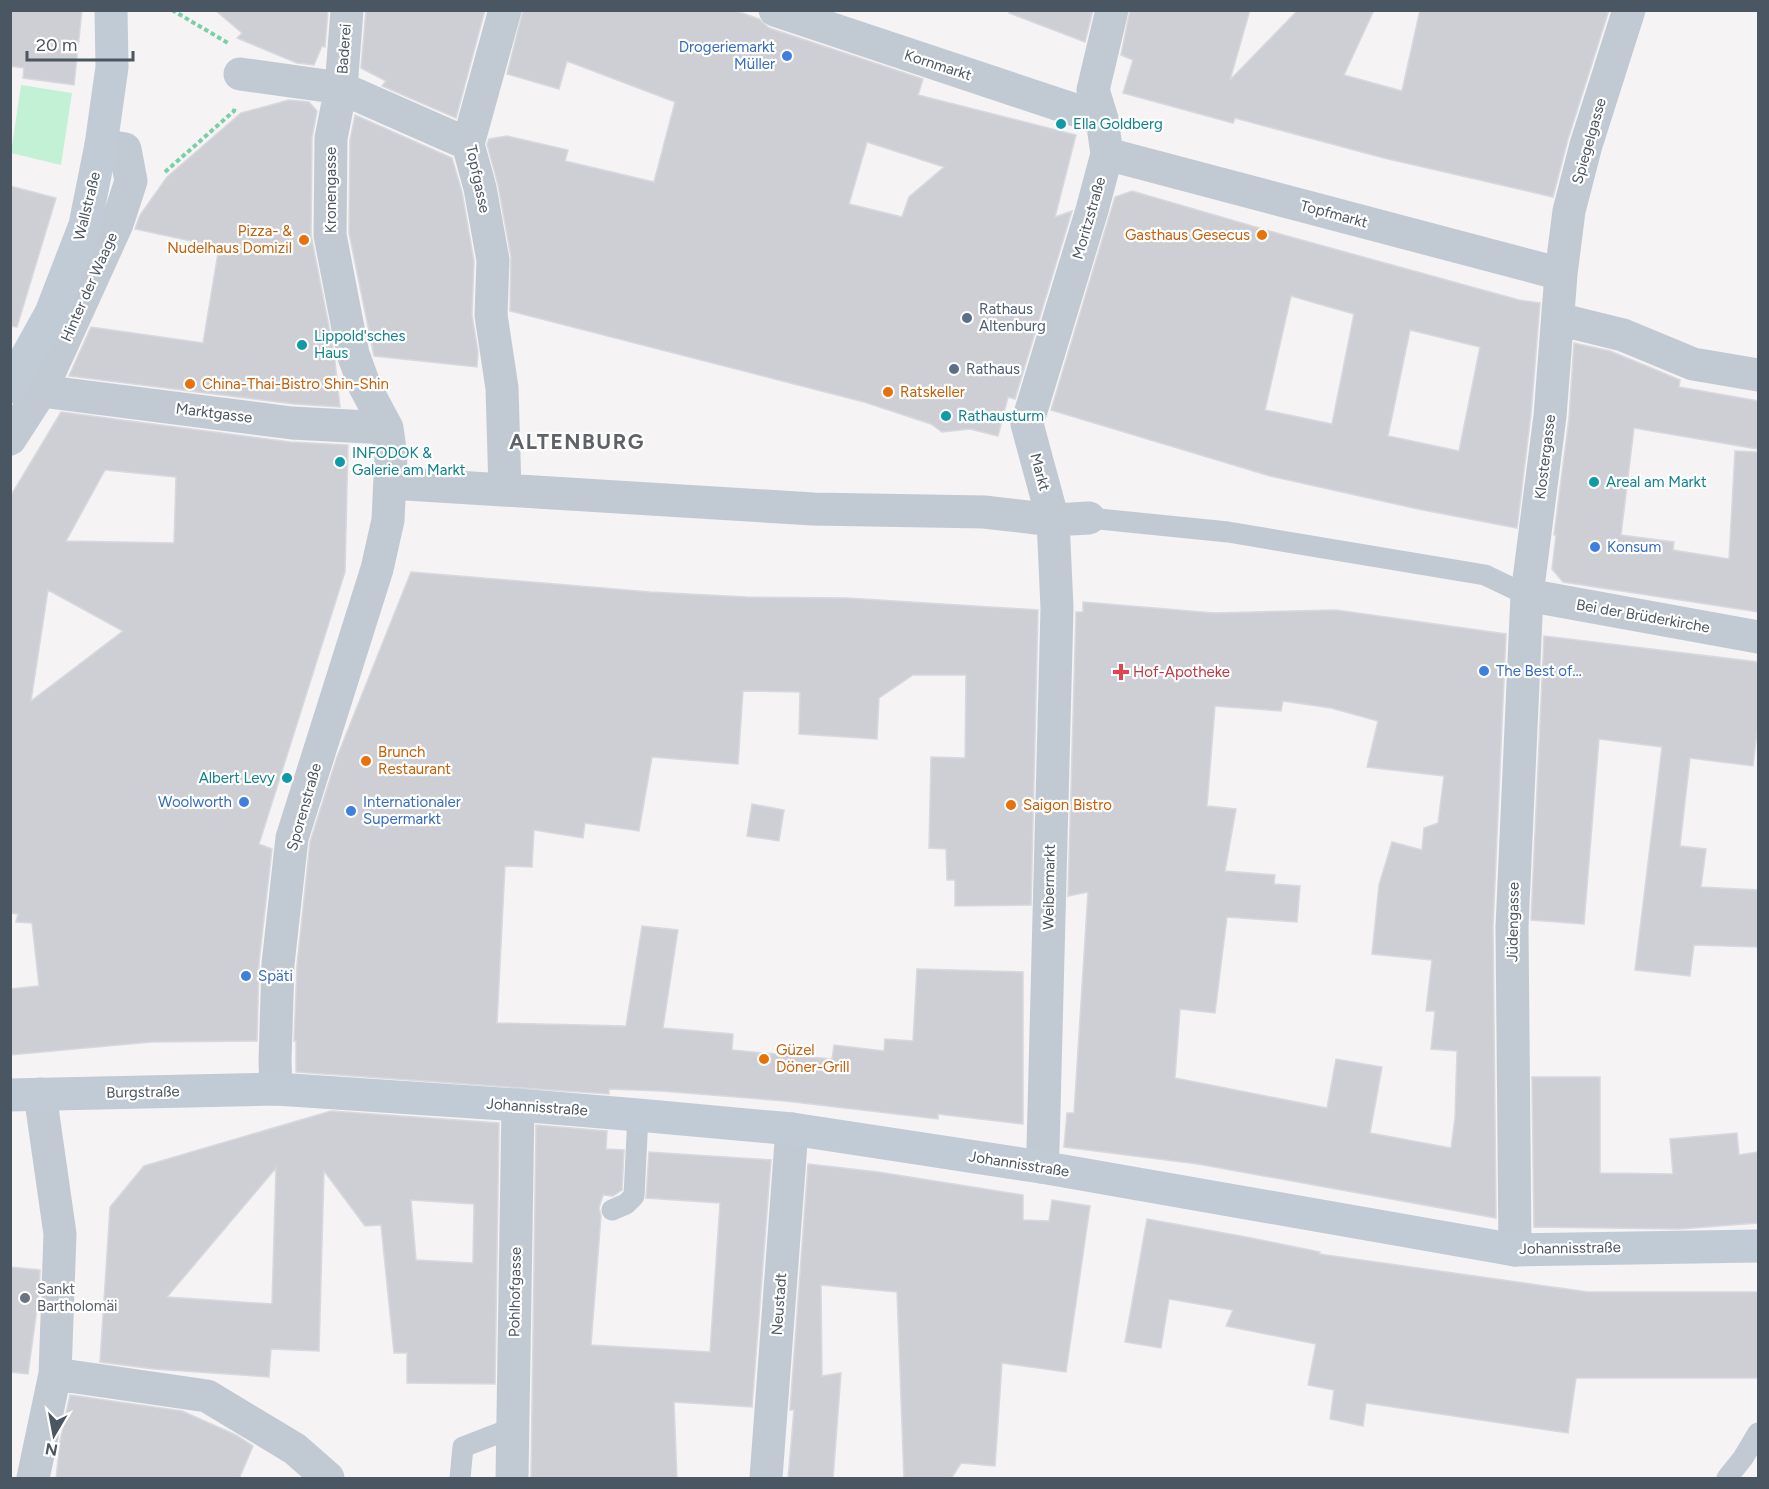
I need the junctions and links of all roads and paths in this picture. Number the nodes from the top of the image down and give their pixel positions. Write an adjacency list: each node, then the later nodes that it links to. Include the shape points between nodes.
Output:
1 (111, 10): 12 (street, Wallstraße, via 112,67)
2 (172, 10): 8 (path, via 244,52)
3 (347, 10): 9 (street, Baderei)
4 (505, 10): 11 (street, Topfgasse)
5 (775, 10): 10 (street, Kornmarkt)
6 (1112, 10): 10 (street, Moritzstraße, via 1093,90)
7 (1629, 10): 15 (street, Spiegelgasse, via 1569,211)
8 (240, 74): 9 (street); 14 (path, via 234,111)
9 (341, 88): 11 (street); 20 (street, Kronengasse, via 331,138 330,235 352,354)
10 (1102, 119): 13 (street, Moritzstraße)
11 (468, 144): 23 (street, Topfgasse, via 494,260 491,315 502,388)
12 (101, 145): 18 (street, Wallstraße, via 85,225); 18 (street, Hinter der Waage, via 125,149 131,181 117,224)
13 (1107, 154): 15 (street, Topfmarkt); 19 (street, Moritzstraße)
14 (164, 173)
15 (1561, 274): 16 (street, Klostergasse)
16 (1558, 319): 17 (street, via 1623,335 1693,364); 26 (street, Klostergasse)
17 (1758, 375)
18 (21, 379): 20 (street, Marktgasse, via 89,397 292,423); 21 (street, Hinter der Waage)
19 (1027, 423): 25 (street, Markt)
20 (387, 428): 22 (street, Sporenstraße)
21 (10, 439)
22 (390, 483): 23 (street); 29 (street, Sporenstraße, via 388,520 377,569 292,838 278,964)
23 (505, 490): 25 (street, via 813,509 984,512)
24 (1089, 518): 25 (street); 26 (lane, via 1228,532 1485,574)
25 (1053, 520): 27 (street, Markt)
26 (1527, 595): 28 (street, Bei der Brüderkirche); 37 (street, Jüdengasse, via 1512,927)
27 (1057, 608): 34 (street, Weibermarkt)
28 (1758, 637)
29 (276, 1089): 30 (street, Burgstraße); 31 (street, Johannisstraße)
30 (25, 1095): 38 (street, via 60,1234)
31 (518, 1105): 32 (street, Johannisstraße); 39 (street, Pohlhofgasse)
32 (638, 1115): 33 (street, Johannisstraße); 35 (lane, via 634,1196)
33 (792, 1129): 34 (street, Johannisstraße); 45 (street, Neustadt)
34 (1041, 1167): 37 (street, Johannisstraße)
35 (612, 1210)
36 (1758, 1246): 37 (street, Johannisstraße)
37 (1515, 1250)
38 (55, 1374): 41 (street); 42 (street, via 207,1396 295,1449)
39 (513, 1433): 43 (lane, via 502,1432 463,1447); 44 (street, Pohlhofgasse)
40 (1758, 1433): 46 (lane)
41 (33, 1479)
42 (328, 1479)
43 (460, 1479)
44 (512, 1479)
45 (766, 1479)
46 (1727, 1479)

